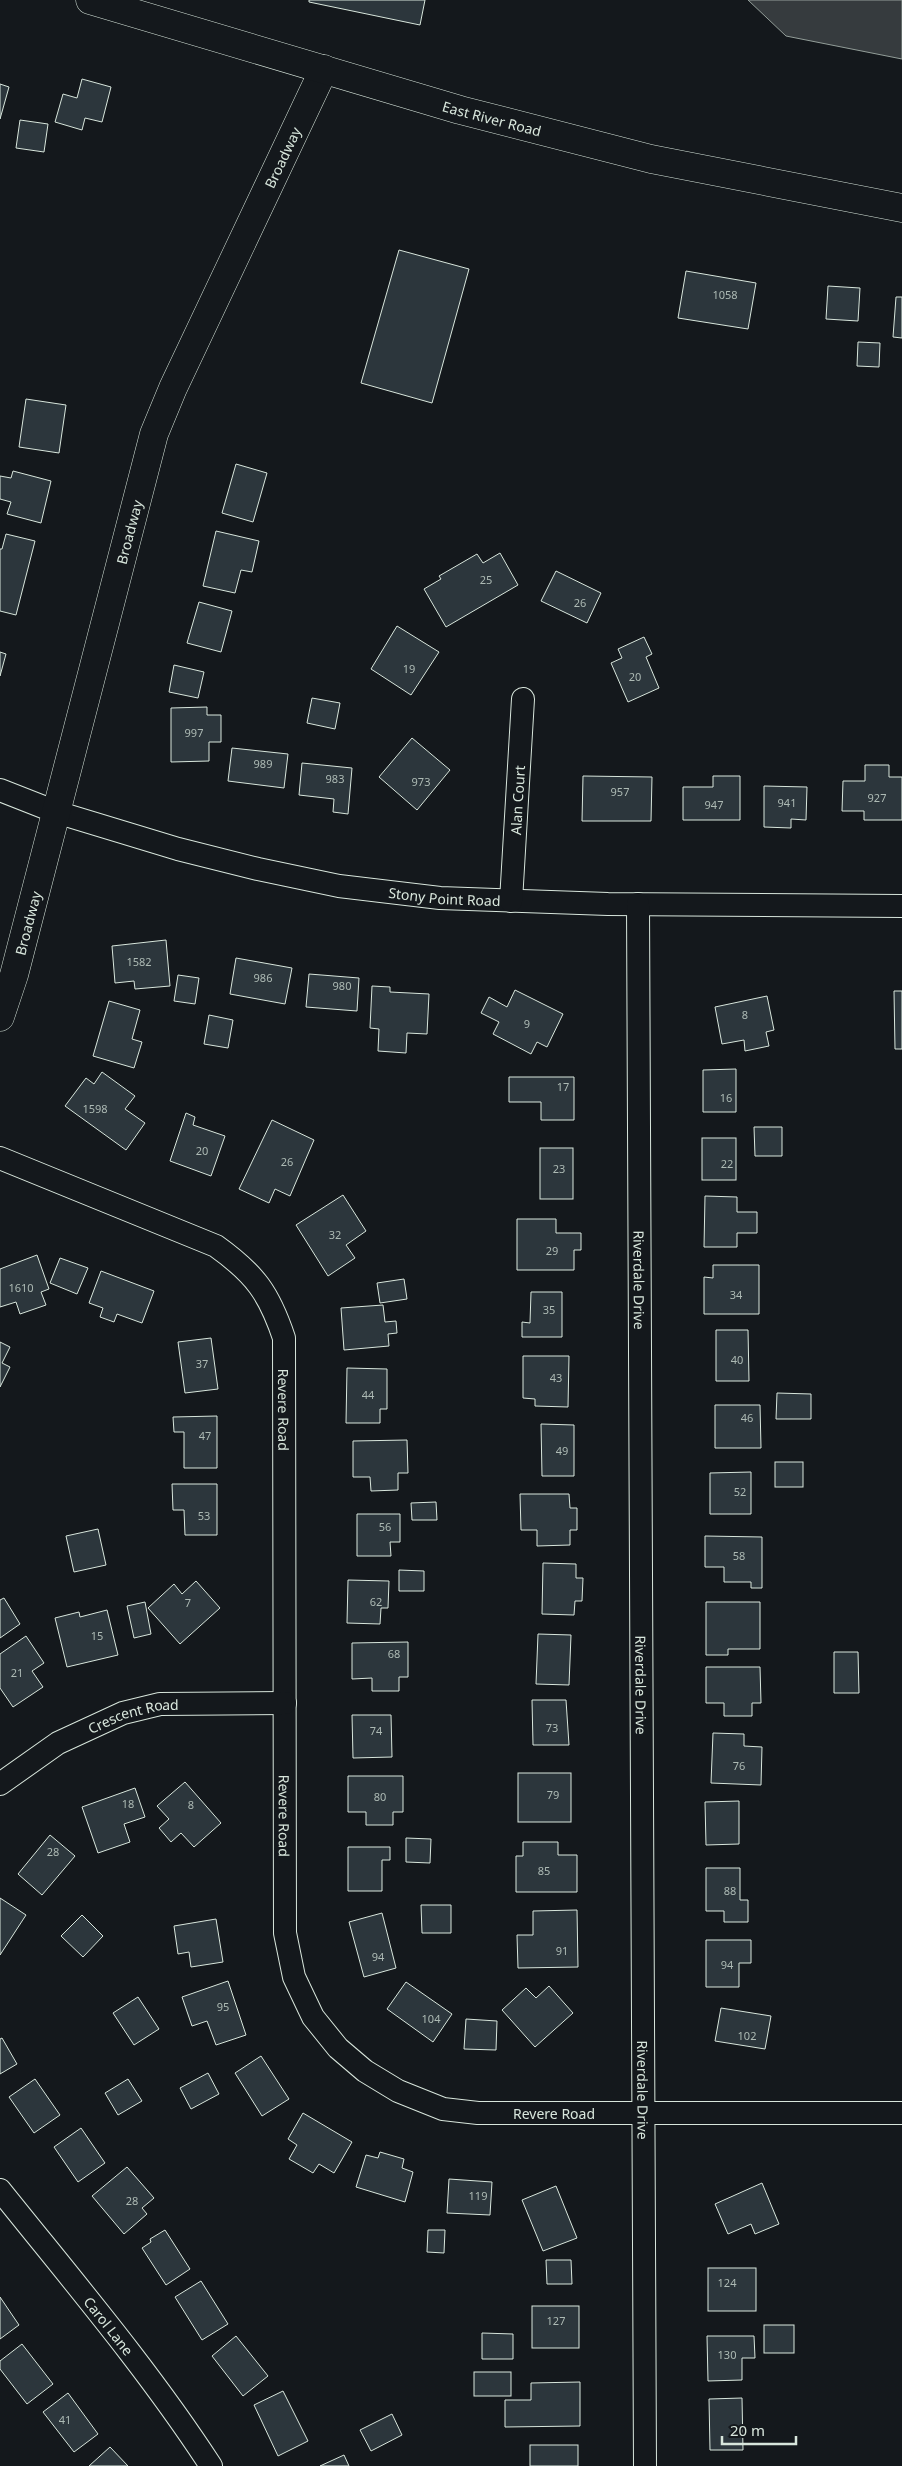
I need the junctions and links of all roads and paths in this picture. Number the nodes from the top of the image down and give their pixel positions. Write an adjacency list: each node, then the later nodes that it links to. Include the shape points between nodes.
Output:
1 (90, 0): 2 (street, East River Road)
2 (324, 70): 3 (street, East River Road, via 460,110 651,159); 6 (street, Broadway, via 154,434)
3 (902, 208)
4 (522, 699): 7 (street, Alan Court)
5 (0, 790): 6 (street, Stony Point Road)
6 (56, 812): 7 (street, Stony Point Road, via 178,849 339,886 440,898); 10 (street, Broadway)
7 (511, 901): 8 (street, Stony Point Road)
8 (638, 904): 9 (street, Stony Point Road); 14 (street, Riverdale Drive)
9 (902, 906)
10 (0, 1017)
11 (0, 1158): 12 (street, Revere Road, via 216,1246 242,1264 260,1285 275,1311 284,1338)
12 (285, 1703): 13 (street, Crescent Road, via 160,1704 123,1713 58,1743); 14 (street, Revere Road, via 285,1933 294,1977 313,2017 338,2048 365,2071 442,2109 478,2113)
13 (0, 1784)
14 (643, 2112): 15 (street, Revere Road); 18 (street, Riverdale Drive)
15 (902, 2113)
16 (0, 2190): 17 (street, Carol Lane, via 121,2342)
17 (211, 2466)
18 (645, 2466)

